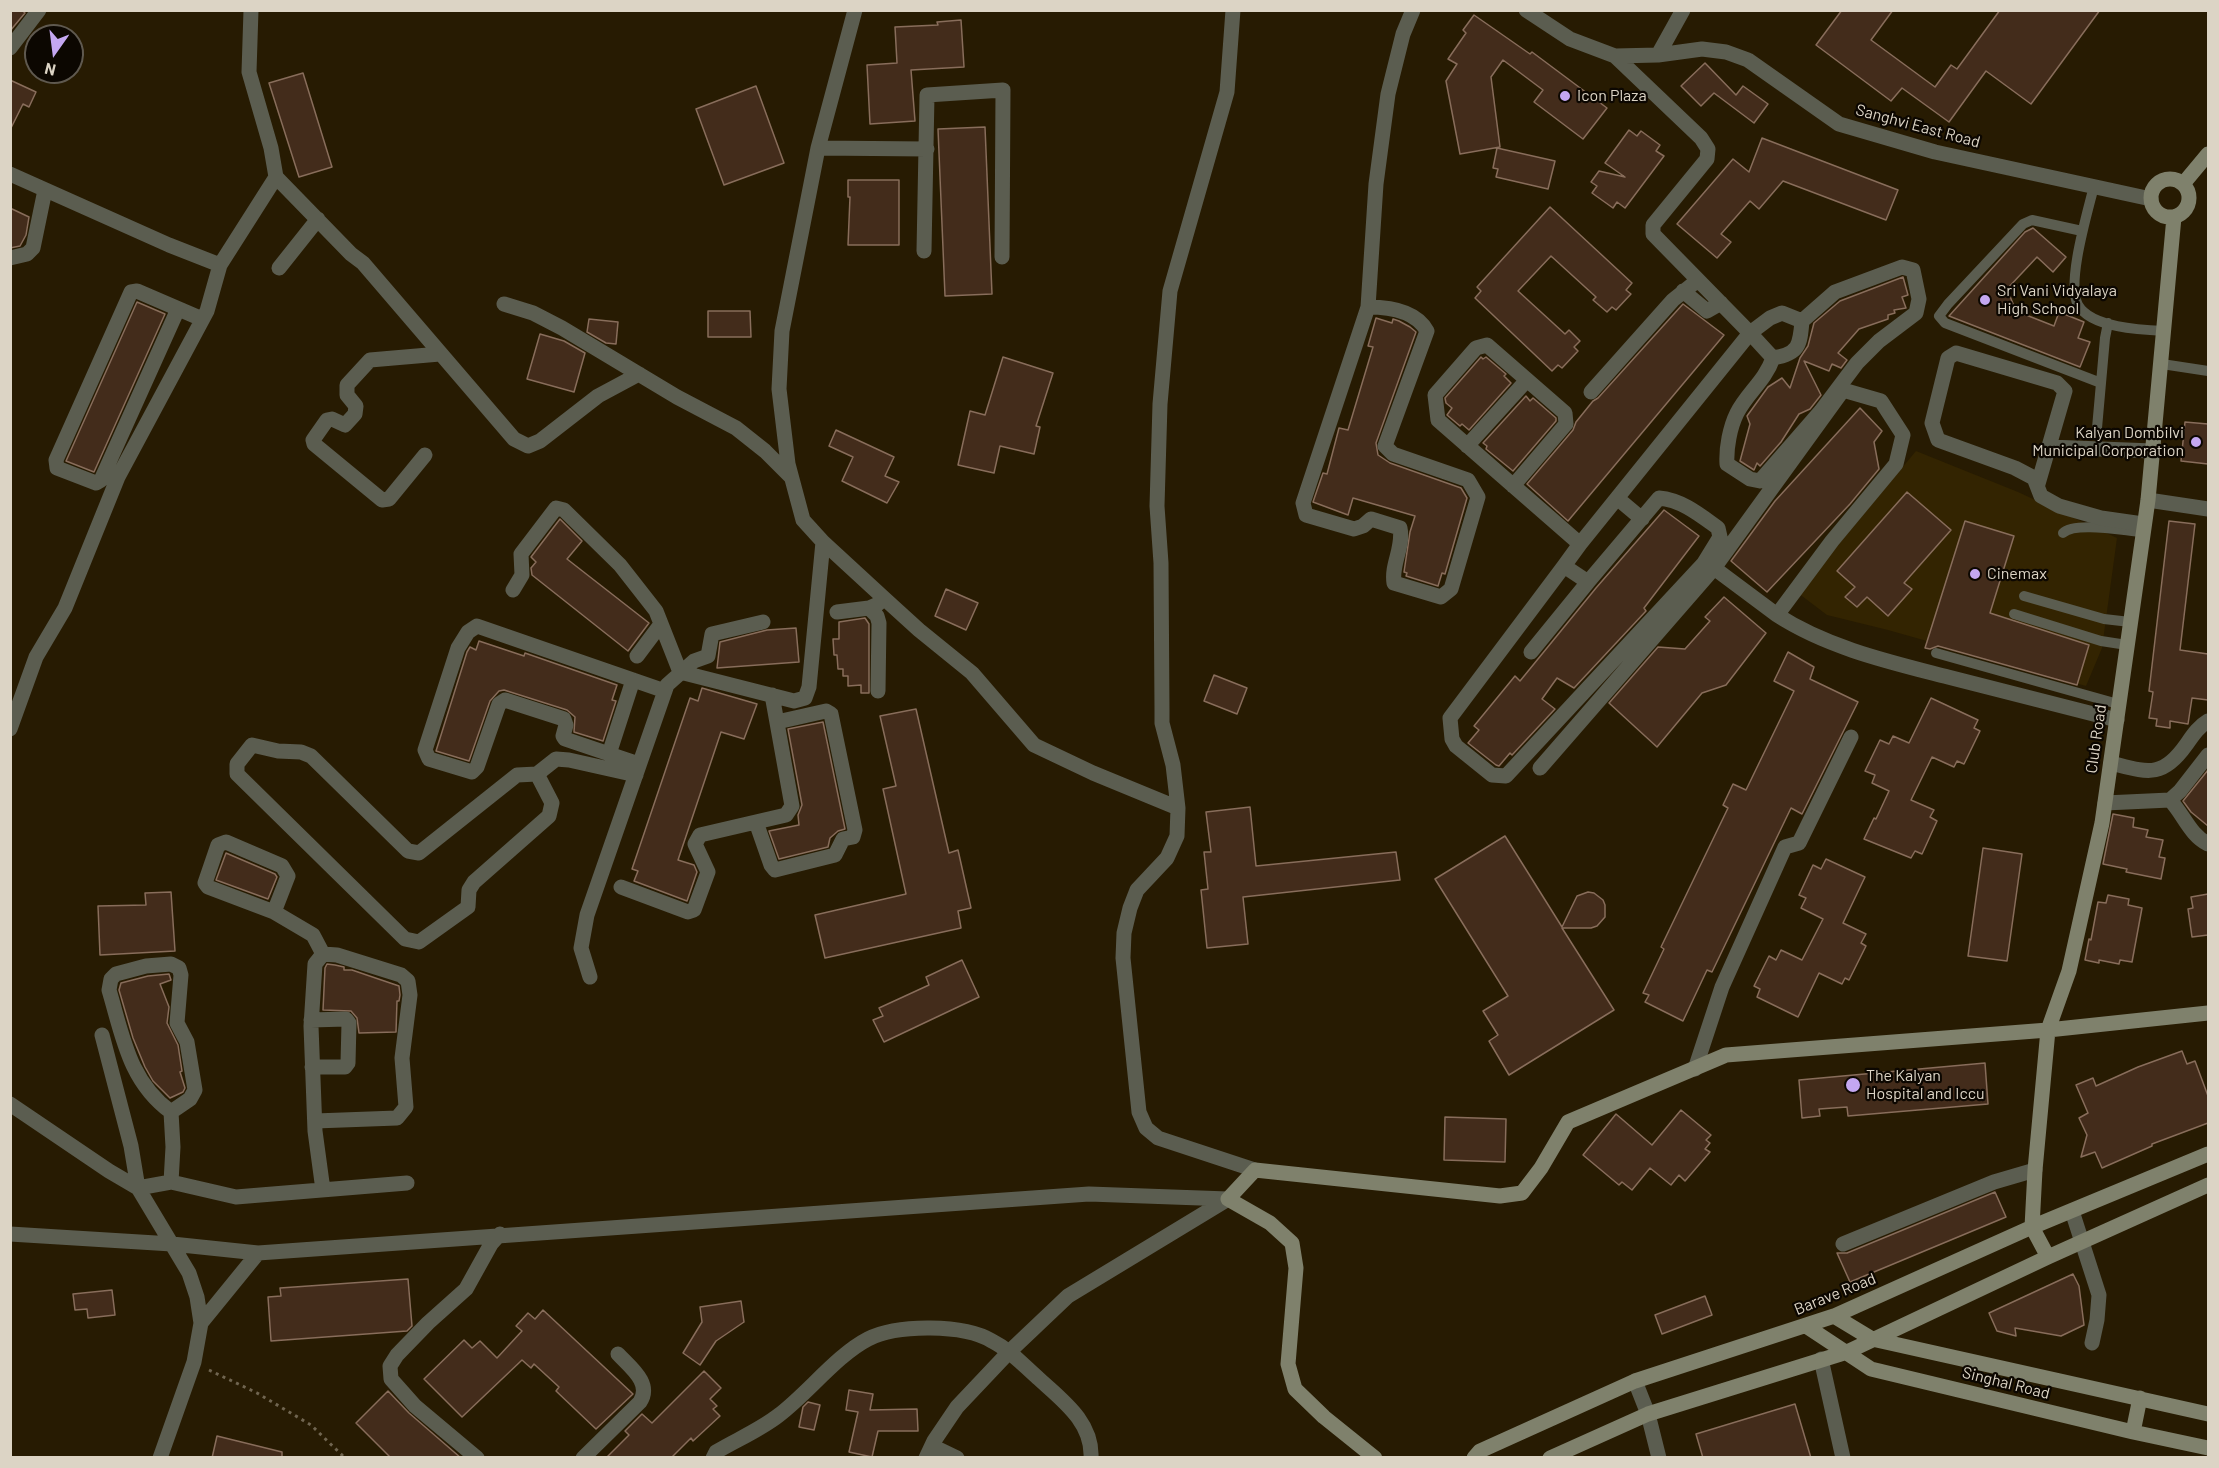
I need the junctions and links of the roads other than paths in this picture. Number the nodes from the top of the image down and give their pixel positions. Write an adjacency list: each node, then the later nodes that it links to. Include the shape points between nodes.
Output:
1 (39, 10): 8 (street)
2 (251, 10): 15 (street, via 249,72)
3 (855, 10): 11 (street)
4 (1233, 10): 99 (street, via 1227,92 1170,291 1160,404 1157,506 1162,723 1173,765)
5 (1413, 10): 32 (street, via 1388,94 1376,184)
6 (1526, 10): 10 (street, via 1570,39)
7 (1683, 10): 9 (street)
8 (10, 48)
9 (1658, 55): 10 (street, Sanghvi East Road); 17 (street, Sanghvi East Road, via 1702,49 1726,52 1748,60 1839,124 1935,152)
10 (1615, 56): 28 (street, via 1708,149 1707,159 1653,225 1653,234)
11 (818, 148): 12 (street); 52 (street, via 782,331 779,389)
12 (927, 148): 23 (street); 24 (street, via 927,95 1003,90)
13 (2208, 156): 16 (street)
14 (10, 174): 18 (street)
15 (276, 177): 21 (street); 26 (street)
16 (2183, 184): 19 (street, via 2173,179 2159,182); 20 (street, via 2190,200 2185,211)
17 (2094, 186): 19 (street, Sanghvi East Road); 22 (lane)
18 (45, 190): 25 (street, via 33,248 27,254); 26 (street)
19 (2151, 199): 20 (street, via 2156,211)
20 (2174, 217): 37 (street, Club Road)
21 (318, 219): 27 (street); 39 (street, via 363,263)
22 (2082, 231): 36 (lane, via 2075,279 2077,304); 45 (lane, via 2032,220 2023,224 1939,316 1945,323)
23 (924, 251)
24 (1002, 257)
25 (10, 258)
26 (220, 265): 34 (street)
27 (279, 268)
28 (1698, 280): 29 (street); 31 (street)
29 (1683, 291): 31 (street, via 1707,312); 46 (street)
30 (504, 303): 43 (street, via 533,313)
31 (1721, 303): 38 (street)
32 (1368, 307): 32 (street, via 1303,503 1306,515 1354,529 1371,519 1400,528 1402,538 1394,583 1441,597 1452,589 1478,497 1468,480 1393,454 1385,446 1427,331 1421,321 1390,307)
33 (178, 309): 33 (street, via 131,292 56,460 57,468 96,483 101,480); 34 (street)
34 (202, 319): 89 (street, via 118,477 65,608 36,657)
35 (1802, 321): 38 (street, via 1782,314); 40 (street, via 1796,349); 40 (street, via 1835,292 1902,267 1914,270 1919,298 1916,313 1857,363 1760,481 1727,464 1726,451 1737,413 1768,372)
36 (2108, 323): 37 (lane); 45 (lane)
37 (2165, 331): 41 (street, Club Road)
38 (1750, 333): 40 (street); 55 (street)
39 (440, 354): 43 (street, via 514,438 528,446 598,396); 51 (street, via 370,360 347,385 347,395 356,406 355,414 345,425 327,420 313,440 382,500 389,499)
40 (1773, 358)
41 (2162, 364): 42 (lane); 50 (street, Club Road)
42 (2208, 371)
43 (639, 374): 52 (street, via 736,428)
44 (1527, 380): 48 (street); 48 (street, via 1487,345 1476,348 1435,395 1438,420); 54 (street, via 1565,412 1566,424)
45 (2101, 383): 47 (lane)
46 (1592, 392)
47 (2097, 428)
48 (1467, 446): 54 (street)
49 (2049, 447): 50 (street); 53 (street); 53 (street, via 2065,391 2057,383 1956,353 1948,358 1932,423 1938,440 2015,468)
50 (2153, 450): 56 (street, Club Road)
51 (425, 455)
52 (791, 477): 61 (street, via 803,520)
53 (2038, 484): 59 (street, via 2041,496 2059,506)
54 (1513, 486): 62 (street)
55 (1617, 498): 58 (street); 62 (street)
56 (2148, 500): 57 (street); 59 (street, Club Road)
57 (2208, 509)
58 (1642, 519): 63 (street, via 1659,498 1677,501 1718,528 1720,537 1704,562 1506,776 1492,775 1456,746 1450,718); 65 (street)
59 (2143, 528): 60 (lane, via 2078,527); 74 (street, Club Road)
60 (2062, 533)
61 (823, 542): 68 (street); 84 (street, via 807,693 805,698 794,701)
62 (1580, 544): 63 (street)
63 (1564, 566): 65 (street)
64 (1714, 568): 72 (street); 72 (street, via 1843,390 1881,401 1903,435 1896,464); 94 (street)
65 (1588, 582): 77 (street)
66 (513, 590): 75 (street, via 522,575 521,554 556,508 564,510 620,565 656,611)
67 (2024, 597): 74 (lane, via 2104,619)
68 (885, 600): 69 (street); 99 (street, via 972,673 1034,745)
69 (869, 608): 70 (street); 82 (street, via 879,623)
70 (837, 612)
71 (2014, 614): 76 (lane, via 2101,641)
72 (1777, 615): 86 (street, via 1832,644)
73 (763, 622): 80 (street, via 712,634 711,662 694,661)
74 (2130, 622): 76 (street, Club Road)
75 (661, 624): 79 (street); 80 (street)
76 (2127, 645): 85 (street, Club Road)
77 (1531, 652)
78 (1936, 653): 85 (lane)
79 (637, 656)
80 (680, 672): 83 (street); 84 (street)
81 (633, 680): 83 (street); 91 (street); 91 (street, via 477,626 458,648 425,750 429,759 472,772 499,704 505,700 564,719 565,739)
82 (878, 690)
83 (665, 691): 95 (street)
84 (772, 695): 88 (street)
85 (2118, 704): 86 (street, Club Road)
86 (2117, 720): 93 (street, Club Road)
87 (2208, 721): 93 (street, via 2199,727 2175,761 2161,769 2139,770)
88 (777, 722): 100 (street, via 792,806 786,815); 100 (street, via 826,711 831,714 855,830 853,837 843,839 835,855 775,870)
89 (10, 729)
90 (1851, 737): 111 (street, via 1799,843 1785,847 1722,987)
91 (609, 754): 95 (street)
92 (2208, 755): 97 (street)
93 (2110, 763): 98 (street, Club Road)
94 (1540, 768)
95 (638, 770): 96 (street, via 556,759); 105 (street, via 587,915 581,948)
96 (537, 774): 96 (street, via 517,775 419,853 408,851 311,756 252,745 237,764 237,774 405,939 419,942 468,907 474,882 549,816 552,803)
97 (2170, 800): 98 (street); 101 (street, via 2193,833)
98 (2105, 803): 108 (street, Club Road, via 2069,971)
99 (1178, 808): 116 (street, via 1178,836 1167,858 1137,890 1124,933 1123,958 1139,1112 1146,1128 1158,1138)
100 (756, 822): 102 (street, via 700,835 695,844 708,872 694,910 688,912)
101 (2208, 844)
102 (621, 887)
103 (274, 912): 103 (street, via 208,887 205,883 218,845 226,842 282,866 288,876); 104 (street, via 313,935)
104 (323, 954): 107 (street, via 315,964); 114 (street, via 401,975 408,981 410,995 402,1058 406,1107 397,1118)
105 (590, 976)
106 (2208, 1013): 108 (street)
107 (311, 1020): 110 (street); 110 (street, via 346,1019 349,1023 348,1064)
108 (2048, 1030): 111 (street, via 1726,1055); 117 (street, Club Road)
109 (102, 1035): 121 (street)
110 (312, 1067): 114 (street)
111 (1695, 1069): 116 (street, via 1569,1122 1522,1193 1500,1196)
112 (10, 1104): 121 (street)
113 (171, 1112): 113 (street, via 190,1099 195,1090 187,1042 177,1023 179,968 171,964 146,966 116,974 109,990 130,1060 140,1081); 118 (street)
114 (315, 1121): 122 (street)
115 (2208, 1154): 124 (street, Barave Road)
116 (1255, 1170): 123 (street)
117 (2035, 1170): 125 (street, Club Road); 130 (street, via 1994,1182)
118 (171, 1182): 121 (street); 122 (street, via 236,1197)
119 (407, 1184): 122 (street)
120 (2208, 1185): 128 (street)
121 (138, 1188): 129 (street)
122 (323, 1190)
123 (1228, 1199): 127 (street, via 1089,1194); 138 (street, via 1068,1296); 155 (street, via 1270,1222 1292,1243 1296,1268 1288,1364 1295,1389)
124 (2072, 1211): 125 (street, Barave Road); 128 (street)
125 (2032, 1227): 132 (street); 133 (street, Barave Road)
126 (10, 1234): 129 (street)
127 (500, 1234): 131 (street); 150 (street, via 466,1289 428,1323 390,1366 391,1379 415,1406)
128 (2081, 1242): 132 (street); 137 (street, via 2099,1295)
129 (172, 1244): 131 (street); 134 (street, via 197,1297)
130 (1843, 1244)
131 (258, 1253): 134 (street)
132 (2048, 1257): 136 (street)
133 (1834, 1316): 135 (street, Barave Road); 136 (street, Singhal Road)
134 (201, 1323): 149 (street, via 194,1362)
135 (1806, 1326): 139 (street, Singhal Road); 142 (street, Barave Road)
136 (1872, 1339): 139 (street); 143 (street, Singhal Road)
137 (2092, 1343)
138 (1009, 1352): 148 (street, via 957,1407); 152 (street, via 990,1339 957,1330 900,1329 869,1339 776,1418 716,1452); 154 (street, via 1070,1407 1086,1427)
139 (1847, 1352): 141 (street); 146 (street, Singhal Road, via 1871,1369)
140 (618, 1353): 151 (street, via 644,1384 645,1394)
141 (1821, 1359): 144 (street); 159 (street)
142 (1635, 1381): 144 (street); 156 (street, Barave Road, via 1480,1451)
143 (2140, 1398): 145 (street, Singhal Road); 146 (street)
144 (1648, 1414): 157 (street); 158 (street)
145 (2208, 1414)
146 (2133, 1432): 147 (street, Singhal Road)
147 (2208, 1448)
148 (929, 1452): 153 (street)
149 (160, 1458)
150 (477, 1458)
151 (583, 1458)
152 (713, 1458)
153 (957, 1458)
154 (1092, 1458)
155 (1375, 1458)
156 (1474, 1458)
157 (1550, 1458)
158 (1659, 1458)
159 (1843, 1458)

